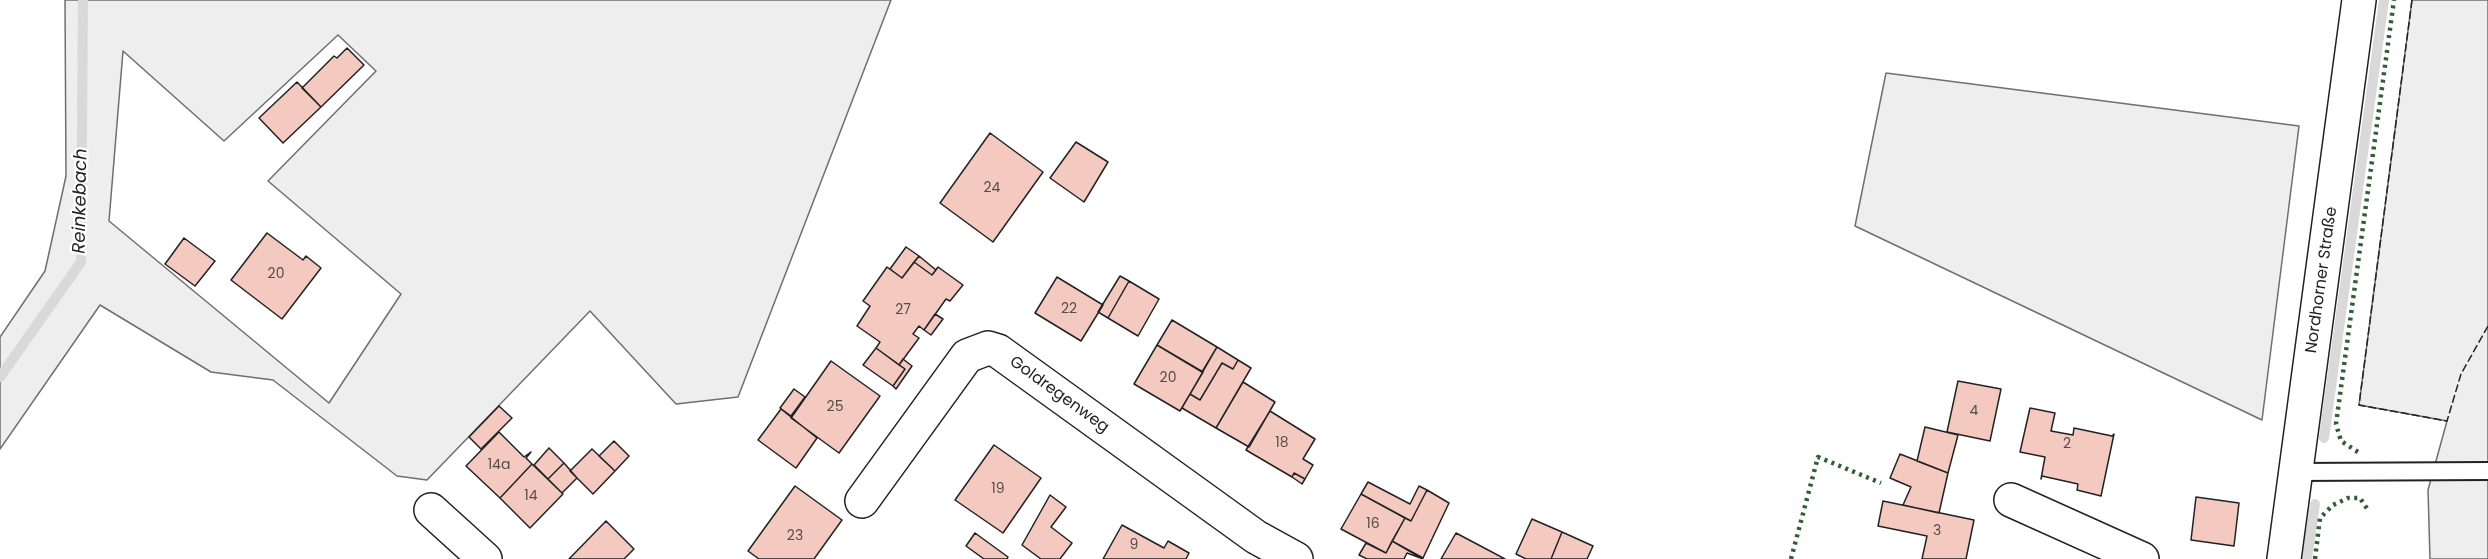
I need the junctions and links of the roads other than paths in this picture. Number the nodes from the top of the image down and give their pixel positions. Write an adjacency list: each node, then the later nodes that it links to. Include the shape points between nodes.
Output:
1 (2359, 0): 3 (street, Nordhorner Straße)
2 (2488, 471): 3 (lane)
3 (2296, 472): 11 (street, Nordhorner Straße)
4 (2011, 500): 10 (street)
5 (862, 501): 7 (street, Goldregenweg, via 967,356 988,348 998,351)
6 (431, 510): 8 (street)
7 (1249, 548): 9 (street, Goldregenweg)
8 (485, 559)
9 (1296, 559)
10 (2142, 559)
11 (2284, 559)

